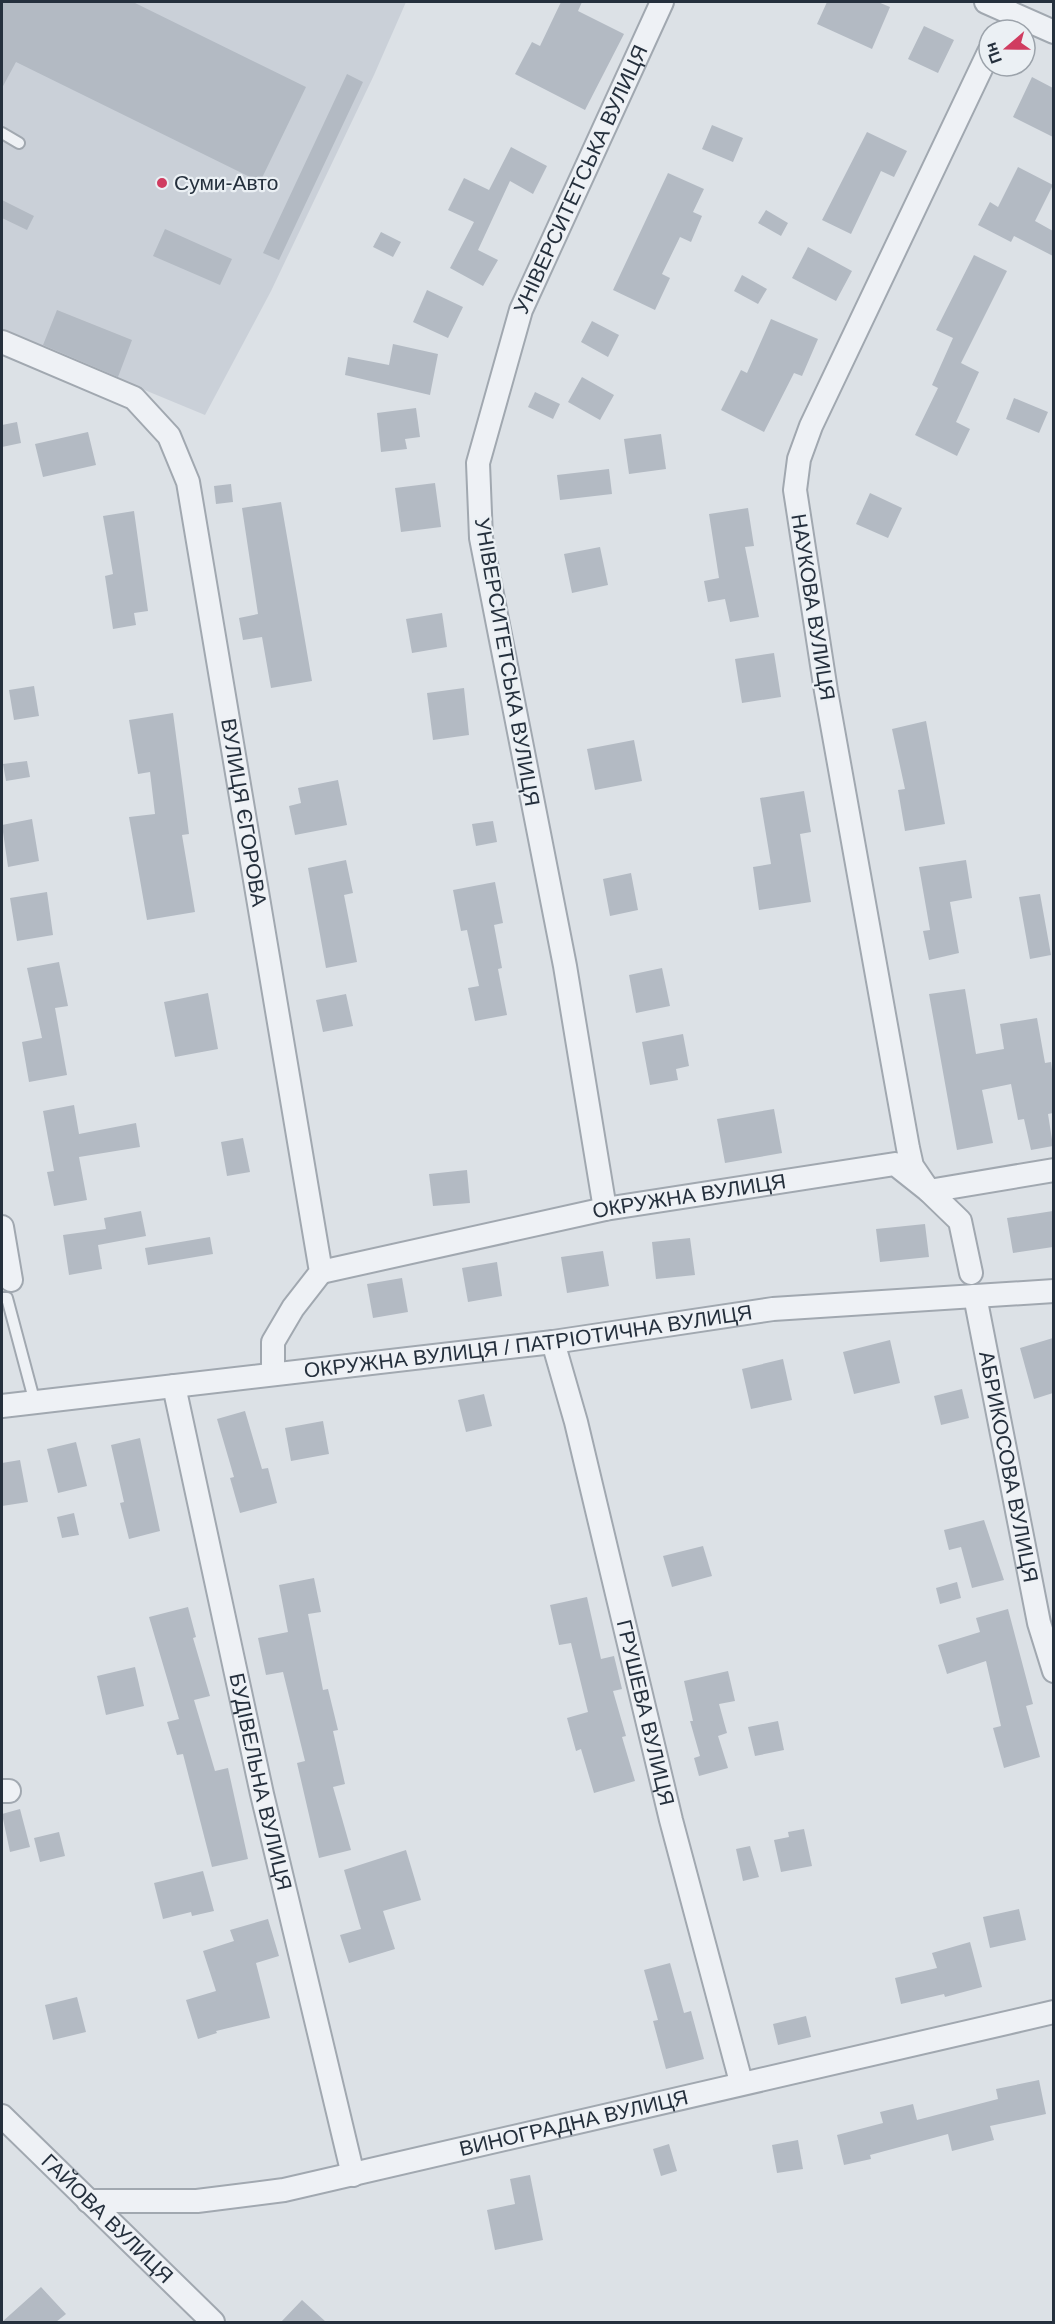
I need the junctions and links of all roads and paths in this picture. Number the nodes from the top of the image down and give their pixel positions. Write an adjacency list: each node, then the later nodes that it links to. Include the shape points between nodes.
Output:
1 (662, 2): 11 (street, УНІВЕРСИТЕТСЬКА ВУЛИЦЯ, via 521,310 478,463 481,538 565,966)
2 (986, 2): 3 (street)
3 (1007, 14): 4 (street)
4 (1053, 32)
5 (977, 77): 10 (street, НАУКОВА ВУЛИЦЯ, via 812,426 799,459 795,490 826,691 908,1148 912,1166)
6 (2, 133): 7 (lane)
7 (19, 143)
8 (2, 342): 13 (street, ВУЛИЦЯ ЄГОРОВА, via 134,398 169,436 188,482)
9 (1053, 1170): 10 (street)
10 (929, 1191): 11 (street, ОКРУЖНА ВУЛИЦЯ, via 895,1164); 14 (street, via 960,1221)
11 (605, 1209): 13 (street, ОКРУЖНА ВУЛИЦЯ)
12 (2, 1227): 15 (street)
13 (321, 1272): 19 (street, via 273,1342)
14 (971, 1273)
15 (6, 1289): 21 (lane)
16 (1053, 1291): 17 (street, ОКРУЖНА ВУЛИЦЯ / ПАТРІОТИЧНА ВУЛИЦЯ)
17 (975, 1296): 18 (street, ОКРУЖНА ВУЛИЦЯ / ПАТРІОТИЧНА ВУЛИЦЯ, via 773,1310); 23 (street, АБРИКОСОВА ВУЛИЦЯ, via 1039,1623)
18 (553, 1342): 19 (street, ОКРУЖНА ВУЛИЦЯ / ПАТРІОТИЧНА ВУЛИЦЯ); 25 (street, ГРУШЕВА ВУЛИЦЯ, via 576,1422 671,1820)
19 (273, 1374): 20 (street, ОКРУЖНА ВУЛИЦЯ / ПАТРІОТИЧНА ВУЛИЦЯ)
20 (174, 1386): 21 (street, ОКРУЖНА ВУЛИЦЯ / ПАТРІОТИЧНА ВУЛИЦЯ); 27 (street, БУДІВЕЛЬНА ВУЛИЦЯ, via 262,1794)
21 (35, 1403): 22 (street, ОКРУЖНА ВУЛИЦЯ / ПАТРІОТИЧНА ВУЛИЦЯ)
22 (2, 1406)
23 (1053, 1671)
24 (1053, 2012): 25 (street, ВИНОГРАДНА ВУЛИЦЯ)
25 (741, 2082): 27 (street, ВИНОГРАДНА ВУЛИЦЯ)
26 (2, 2116): 28 (street, ГАЙОВА ВУЛИЦЯ)
27 (353, 2175): 28 (street, ВИНОГРАДНА ВУЛИЦЯ, via 284,2190 197,2201)
28 (88, 2201): 29 (street, ГАЙОВА ВУЛИЦЯ)
29 (213, 2322)

